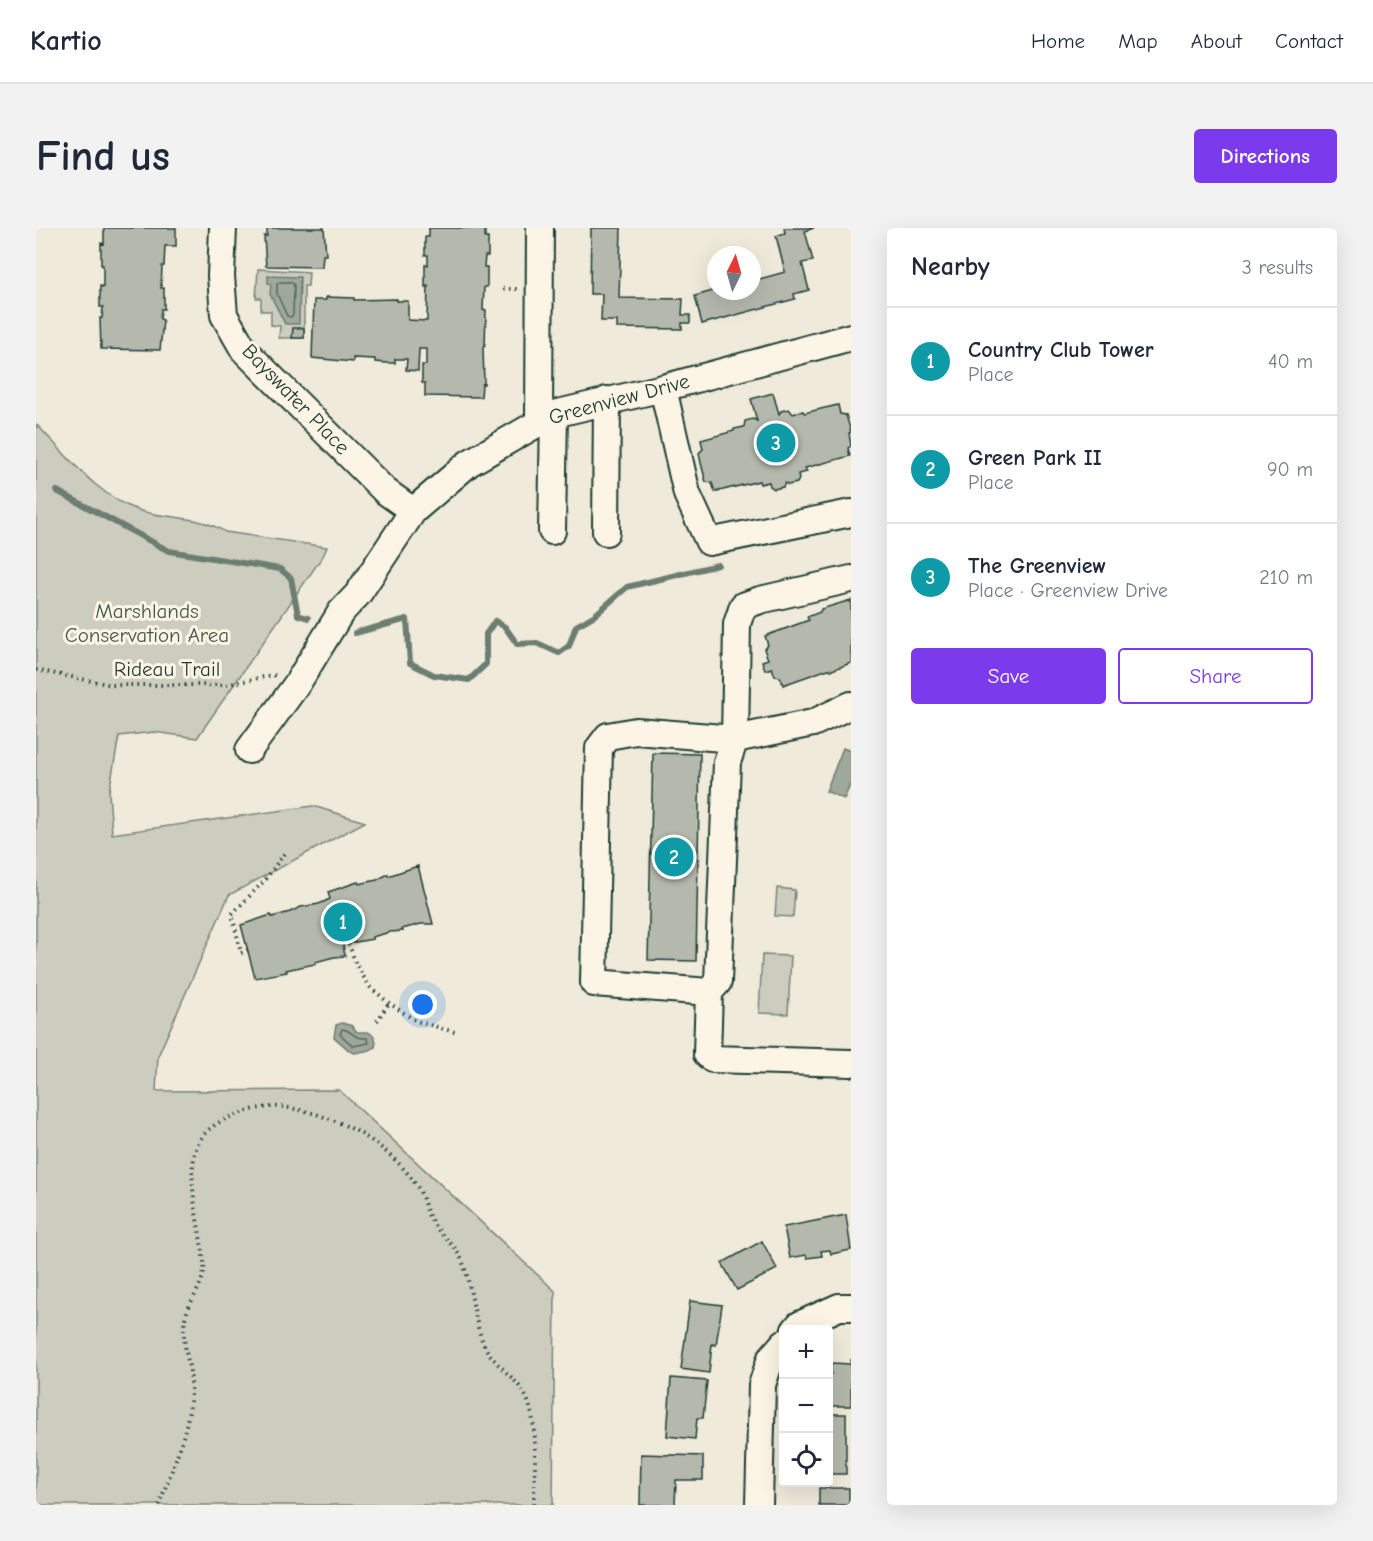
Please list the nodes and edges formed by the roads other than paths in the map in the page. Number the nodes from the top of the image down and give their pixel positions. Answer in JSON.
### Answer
{"nodes":[{"id":1,"x":223,"y":228,"type":"edge"},
{"id":2,"x":540,"y":228,"type":"edge"},
{"id":3,"x":851,"y":337,"type":"edge"},
{"id":4,"x":663,"y":388,"type":"junction"},
{"id":5,"x":607,"y":400,"type":"junction"},
{"id":6,"x":546,"y":417,"type":"junction"},
{"id":7,"x":413,"y":512,"type":"junction"},
{"id":8,"x":851,"y":513,"type":"edge"},
{"id":9,"x":552,"y":531,"type":"dead end"},
{"id":10,"x":606,"y":532,"type":"dead end"},
{"id":11,"x":851,"y":579,"type":"edge"},
{"id":12,"x":851,"y":705,"type":"edge"},
{"id":13,"x":735,"y":739,"type":"junction"},
{"id":14,"x":249,"y":750,"type":"dead end"},
{"id":15,"x":709,"y":992,"type":"junction"},
{"id":16,"x":851,"y":1063,"type":"edge"},
{"id":17,"x":851,"y":1307,"type":"edge"},
{"id":18,"x":798,"y":1325,"type":"edge"},
{"id":19,"x":779,"y":1348,"type":"edge"},
{"id":20,"x":759,"y":1505,"type":"edge"}],
"edges":[{"from":1,"to":7,"type":"street","name":"Bayswater Place"},
{"from":2,"to":6,"type":"street"},
{"from":3,"to":4,"type":"street","name":"Greenview Drive"},
{"from":4,"to":5,"type":"street","name":"Greenview Drive"},
{"from":4,"to":8,"type":"street"},
{"from":5,"to":6,"type":"street","name":"Greenview Drive"},
{"from":5,"to":10,"type":"street"},
{"from":6,"to":7,"type":"street","name":"Greenview Drive"},
{"from":6,"to":9,"type":"street"},
{"from":7,"to":14,"type":"street","name":"Greenview Drive"},
{"from":11,"to":13,"type":"street"},
{"from":12,"to":13,"type":"street"},
{"from":13,"to":15,"type":"street"},
{"from":13,"to":15,"type":"street"},
{"from":15,"to":16,"type":"street"},
{"from":17,"to":18,"type":"street"},
{"from":19,"to":20,"type":"street"}]}
